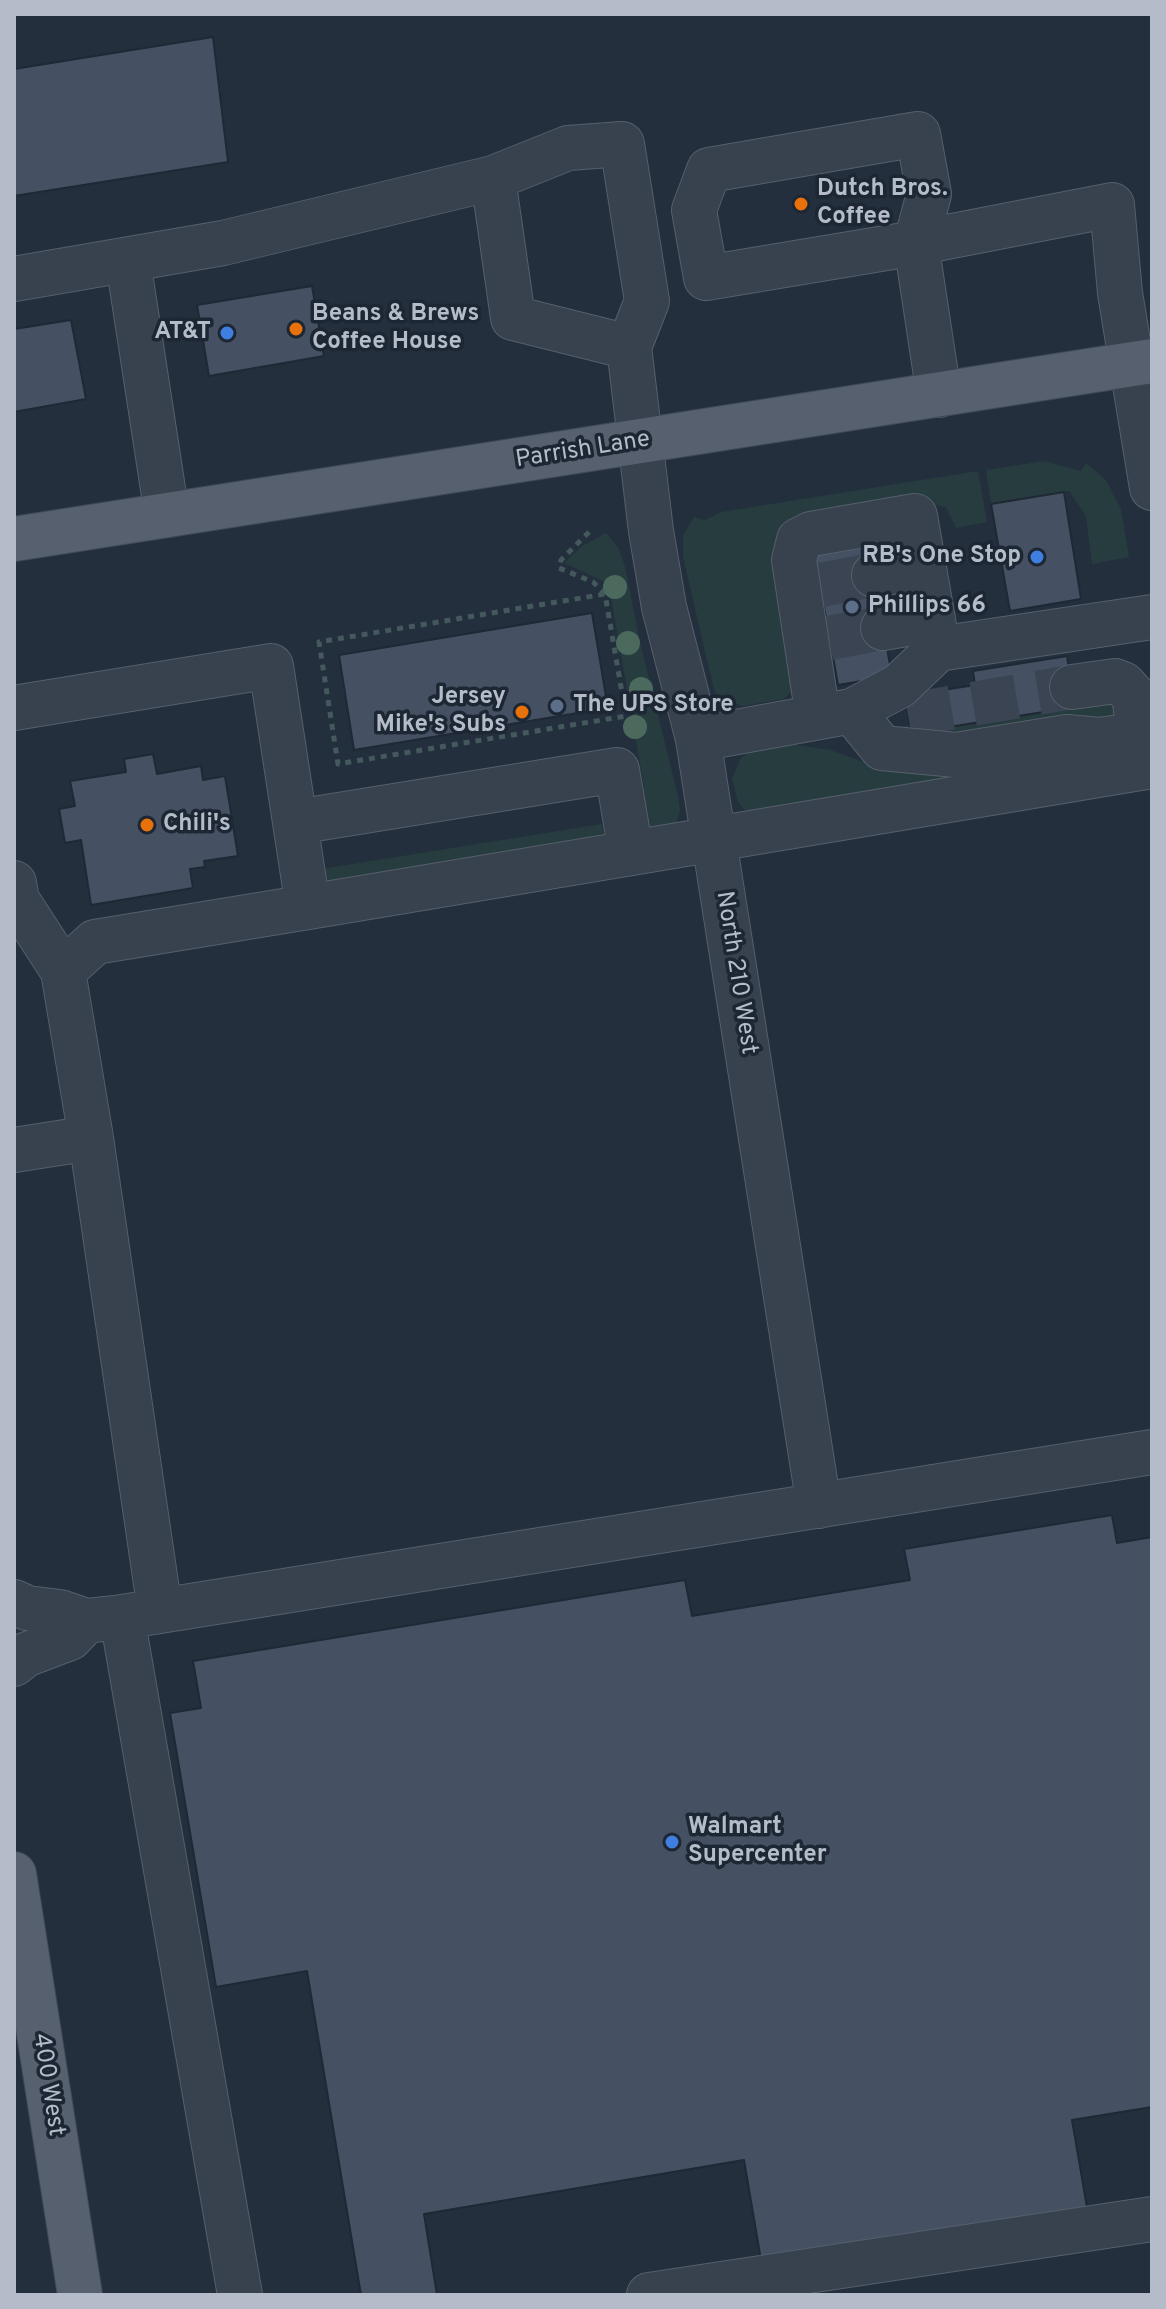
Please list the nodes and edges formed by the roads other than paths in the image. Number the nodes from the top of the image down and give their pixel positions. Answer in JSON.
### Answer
{"nodes":[{"id":1,"x":493,"y":178,"type":"junction"},
{"id":2,"x":916,"y":243,"type":"junction"},
{"id":3,"x":128,"y":261,"type":"junction"},
{"id":4,"x":14,"y":279,"type":"edge"},
{"id":5,"x":629,"y":347,"type":"junction"},
{"id":6,"x":1142,"y":362,"type":"edge"},
{"id":7,"x":939,"y":395,"type":"junction"},
{"id":8,"x":641,"y":442,"type":"junction"},
{"id":9,"x":1152,"y":488,"type":"edge"},
{"id":10,"x":167,"y":515,"type":"junction"},
{"id":11,"x":14,"y":539,"type":"edge"},
{"id":12,"x":924,"y":566,"type":"junction"},
{"id":13,"x":874,"y":575,"type":"tunnel mouth"},
{"id":14,"x":1152,"y":617,"type":"edge"},
{"id":15,"x":883,"y":628,"type":"tunnel mouth"},
{"id":16,"x":935,"y":634,"type":"junction"},
{"id":17,"x":1072,"y":687,"type":"tunnel mouth"},
{"id":18,"x":14,"y":708,"type":"edge"},
{"id":19,"x":835,"y":714,"type":"junction"},
{"id":20,"x":908,"y":715,"type":"tunnel mouth"},
{"id":21,"x":698,"y":739,"type":"junction"},
{"id":22,"x":1152,"y":766,"type":"edge"},
{"id":23,"x":296,"y":822,"type":"junction"},
{"id":24,"x":714,"y":839,"type":"junction"},
{"id":25,"x":631,"y":853,"type":"junction"},
{"id":26,"x":14,"y":883,"type":"edge"},
{"id":27,"x":308,"y":907,"type":"junction"},
{"id":28,"x":63,"y":971,"type":"junction"},
{"id":29,"x":91,"y":1138,"type":"junction"},
{"id":30,"x":14,"y":1150,"type":"edge"},
{"id":31,"x":1152,"y":1452,"type":"edge"},
{"id":32,"x":819,"y":1506,"type":"junction"},
{"id":33,"x":14,"y":1602,"type":"edge"},
{"id":34,"x":123,"y":1616,"type":"junction"},
{"id":35,"x":14,"y":1664,"type":"edge"},
{"id":36,"x":14,"y":1874,"type":"edge"},
{"id":37,"x":18,"y":1922,"type":"edge"},
{"id":38,"x":1152,"y":2219,"type":"edge"},
{"id":39,"x":80,"y":2295,"type":"edge"},
{"id":40,"x":240,"y":2295,"type":"edge"},
{"id":41,"x":649,"y":2295,"type":"edge"}],
"edges":[{"from":1,"to":3,"type":"lane"},
{"from":1,"to":5,"type":"lane"},
{"from":1,"to":5,"type":"lane"},
{"from":2,"to":2,"type":"lane"},
{"from":2,"to":6,"type":"lane"},
{"from":2,"to":7,"type":"lane"},
{"from":3,"to":4,"type":"lane"},
{"from":3,"to":10,"type":"lane"},
{"from":5,"to":8,"type":"lane","name":"North 210 West"},
{"from":6,"to":7,"type":"main road","name":"Parrish Lane"},
{"from":6,"to":9,"type":"lane"},
{"from":7,"to":8,"type":"main road","name":"Parrish Lane"},
{"from":8,"to":10,"type":"main road","name":"Parrish Lane"},
{"from":8,"to":21,"type":"lane","name":"North 210 West"},
{"from":10,"to":11,"type":"main road","name":"Parrish Lane"},
{"from":12,"to":13,"type":"lane"},
{"from":12,"to":16,"type":"lane"},
{"from":12,"to":19,"type":"lane"},
{"from":14,"to":16,"type":"lane"},
{"from":15,"to":16,"type":"lane"},
{"from":16,"to":19,"type":"lane"},
{"from":17,"to":19,"type":"lane"},
{"from":18,"to":23,"type":"lane"},
{"from":19,"to":20,"type":"lane"},
{"from":19,"to":21,"type":"lane"},
{"from":21,"to":24,"type":"lane","name":"North 210 West"},
{"from":22,"to":24,"type":"lane"},
{"from":23,"to":25,"type":"lane"},
{"from":23,"to":27,"type":"lane"},
{"from":24,"to":25,"type":"lane"},
{"from":24,"to":32,"type":"lane","name":"North 210 West"},
{"from":25,"to":27,"type":"lane"},
{"from":26,"to":28,"type":"lane"},
{"from":27,"to":28,"type":"lane"},
{"from":28,"to":29,"type":"lane"},
{"from":29,"to":30,"type":"lane"},
{"from":29,"to":34,"type":"lane"},
{"from":31,"to":32,"type":"lane"},
{"from":32,"to":34,"type":"lane"},
{"from":33,"to":34,"type":"lane"},
{"from":34,"to":35,"type":"lane"},
{"from":34,"to":40,"type":"lane"},
{"from":36,"to":37,"type":"main road","name":"400 West"},
{"from":37,"to":39,"type":"main road","name":"400 West"},
{"from":38,"to":41,"type":"lane"}]}
